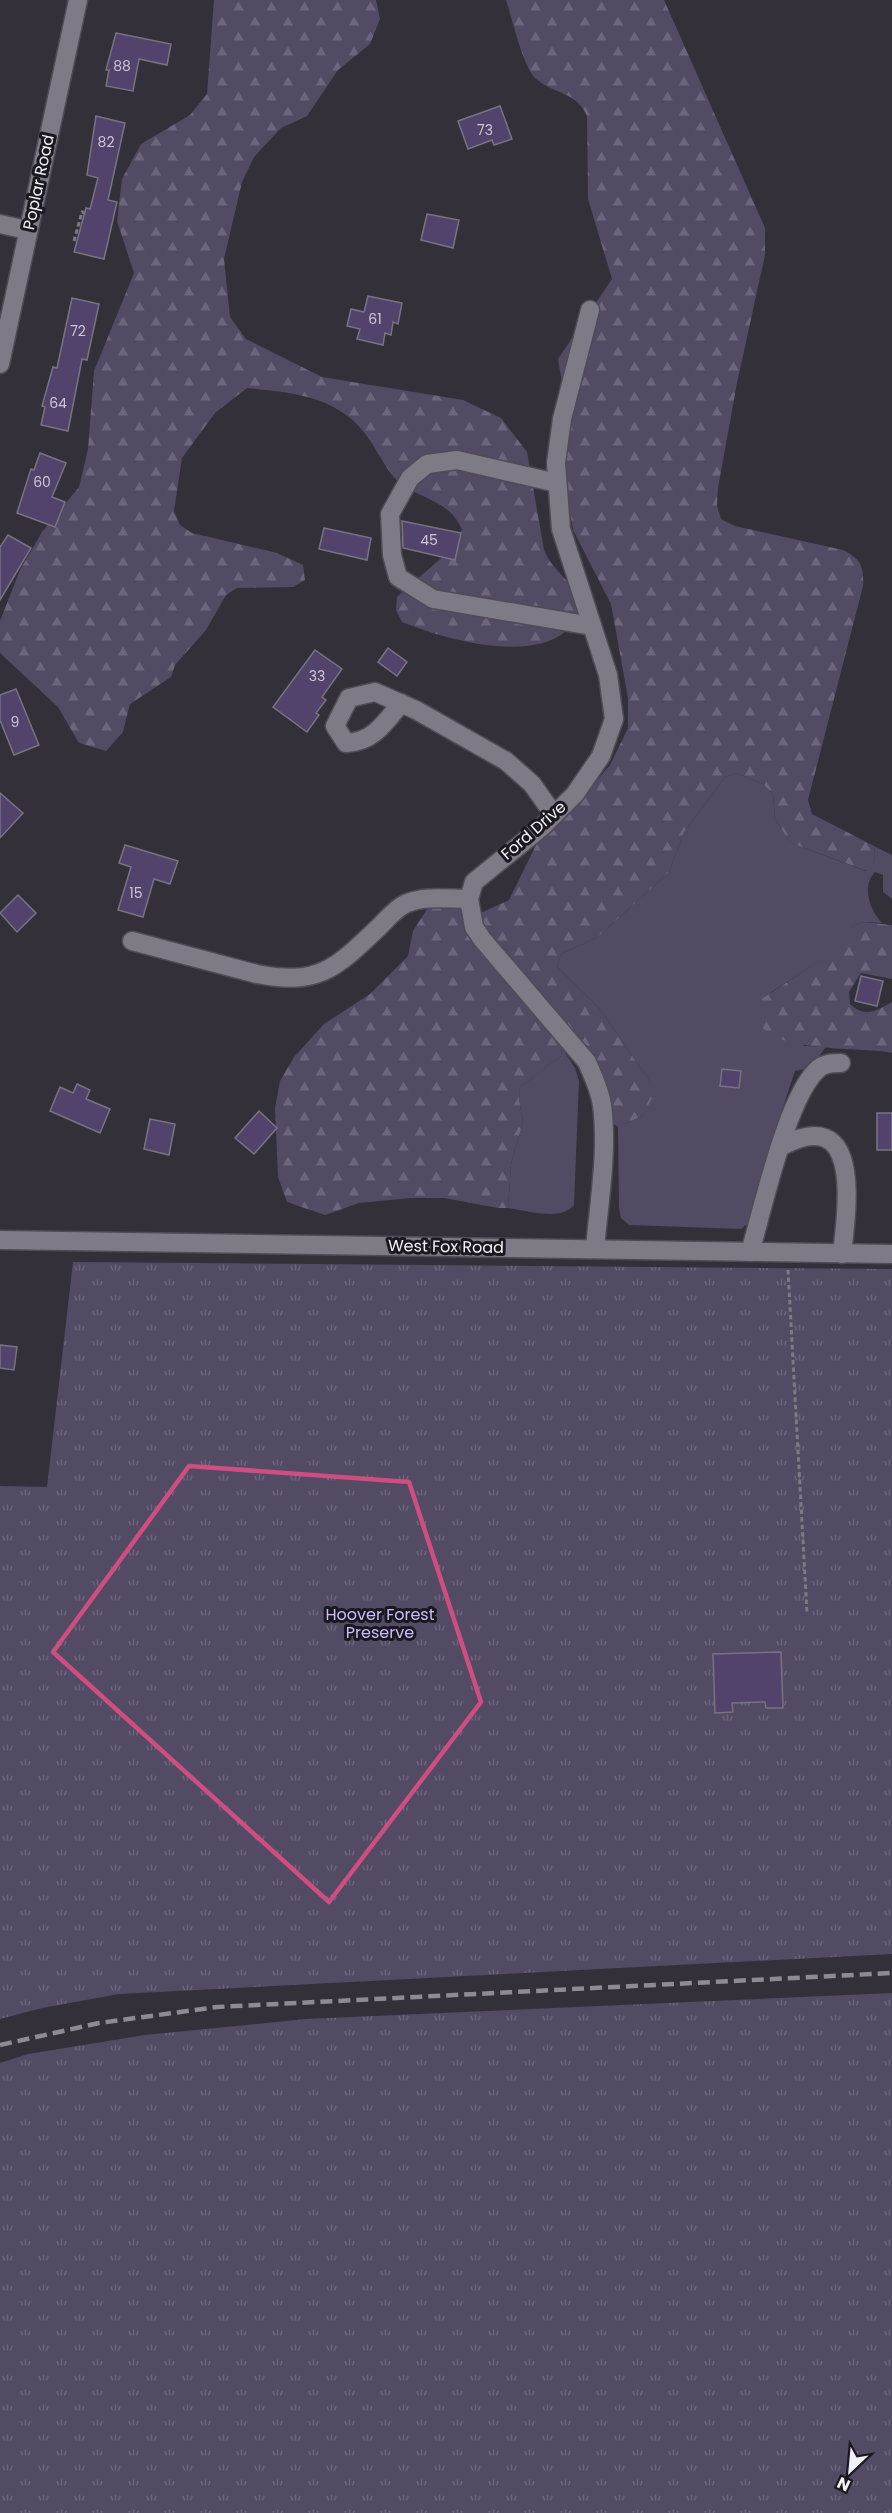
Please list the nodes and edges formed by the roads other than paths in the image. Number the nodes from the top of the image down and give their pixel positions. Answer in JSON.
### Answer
{"nodes":[{"id":1,"x":78,"y":0,"type":"edge"},
{"id":2,"x":0,"y":224,"type":"edge"},
{"id":3,"x":27,"y":230,"type":"junction"},
{"id":4,"x":590,"y":310,"type":"dead end"},
{"id":5,"x":0,"y":364,"type":"edge"},
{"id":6,"x":557,"y":483,"type":"junction"},
{"id":7,"x":592,"y":626,"type":"junction"},
{"id":8,"x":400,"y":703,"type":"dead end"},
{"id":9,"x":554,"y":815,"type":"junction"},
{"id":10,"x":469,"y":899,"type":"junction"},
{"id":11,"x":132,"y":941,"type":"dead end"},
{"id":12,"x":841,"y":1064,"type":"dead end"},
{"id":13,"x":782,"y":1146,"type":"junction"},
{"id":14,"x":0,"y":1240,"type":"edge"},
{"id":15,"x":595,"y":1248,"type":"junction"},
{"id":16,"x":750,"y":1252,"type":"junction"},
{"id":17,"x":842,"y":1254,"type":"junction"},
{"id":18,"x":892,"y":1254,"type":"edge"}],
"edges":[{"from":1,"to":3,"type":"street","name":"Poplar Road"},
{"from":2,"to":3,"type":"street"},
{"from":3,"to":5,"type":"street","name":"Poplar Road"},
{"from":4,"to":6,"type":"street","name":"Ford Drive"},
{"from":6,"to":7,"type":"street","name":"Ford Drive"},
{"from":6,"to":7,"type":"street"},
{"from":7,"to":9,"type":"street","name":"Ford Drive"},
{"from":8,"to":9,"type":"street"},
{"from":9,"to":10,"type":"street","name":"Ford Drive"},
{"from":10,"to":11,"type":"street"},
{"from":10,"to":15,"type":"street"},
{"from":12,"to":13,"type":"street"},
{"from":13,"to":16,"type":"street"},
{"from":13,"to":17,"type":"street"},
{"from":14,"to":15,"type":"street","name":"West Fox Road"},
{"from":15,"to":16,"type":"street","name":"West Fox Road"},
{"from":16,"to":17,"type":"street","name":"West Fox Road"},
{"from":17,"to":18,"type":"street","name":"West Fox Road"}]}
